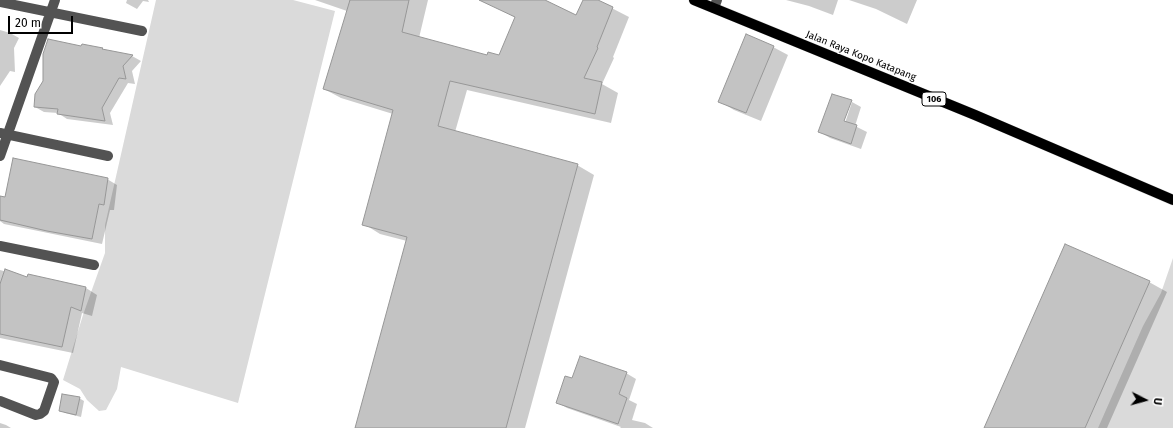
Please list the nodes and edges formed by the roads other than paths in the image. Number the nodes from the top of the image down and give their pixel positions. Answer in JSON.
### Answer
{"nodes":[{"id":1,"x":55,"y":0,"type":"edge"},
{"id":2,"x":694,"y":0,"type":"edge"},
{"id":3,"x":0,"y":2,"type":"edge"},
{"id":4,"x":716,"y":4,"type":"edge"},
{"id":5,"x":52,"y":13,"type":"junction"},
{"id":6,"x":142,"y":31,"type":"dead end"},
{"id":7,"x":4,"y":134,"type":"edge"},
{"id":8,"x":0,"y":156,"type":"edge"},
{"id":9,"x":108,"y":156,"type":"dead end"},
{"id":10,"x":1173,"y":200,"type":"edge"},
{"id":11,"x":0,"y":246,"type":"edge"},
{"id":12,"x":94,"y":265,"type":"dead end"},
{"id":13,"x":0,"y":365,"type":"edge"},
{"id":14,"x":0,"y":401,"type":"edge"}],
"edges":[{"from":1,"to":5,"type":"street"},
{"from":2,"to":4,"type":"main road","name":"Jalan Raya Kopo Katapang","number":"106"},
{"from":3,"to":5,"type":"street"},
{"from":4,"to":10,"type":"main road","name":"Jalan Raya Kopo Katapang","number":"106"},
{"from":5,"to":6,"type":"street"},
{"from":5,"to":7,"type":"street"},
{"from":7,"to":8,"type":"street"},
{"from":7,"to":9,"type":"street"},
{"from":11,"to":12,"type":"street"},
{"from":13,"to":14,"type":"street"}]}
